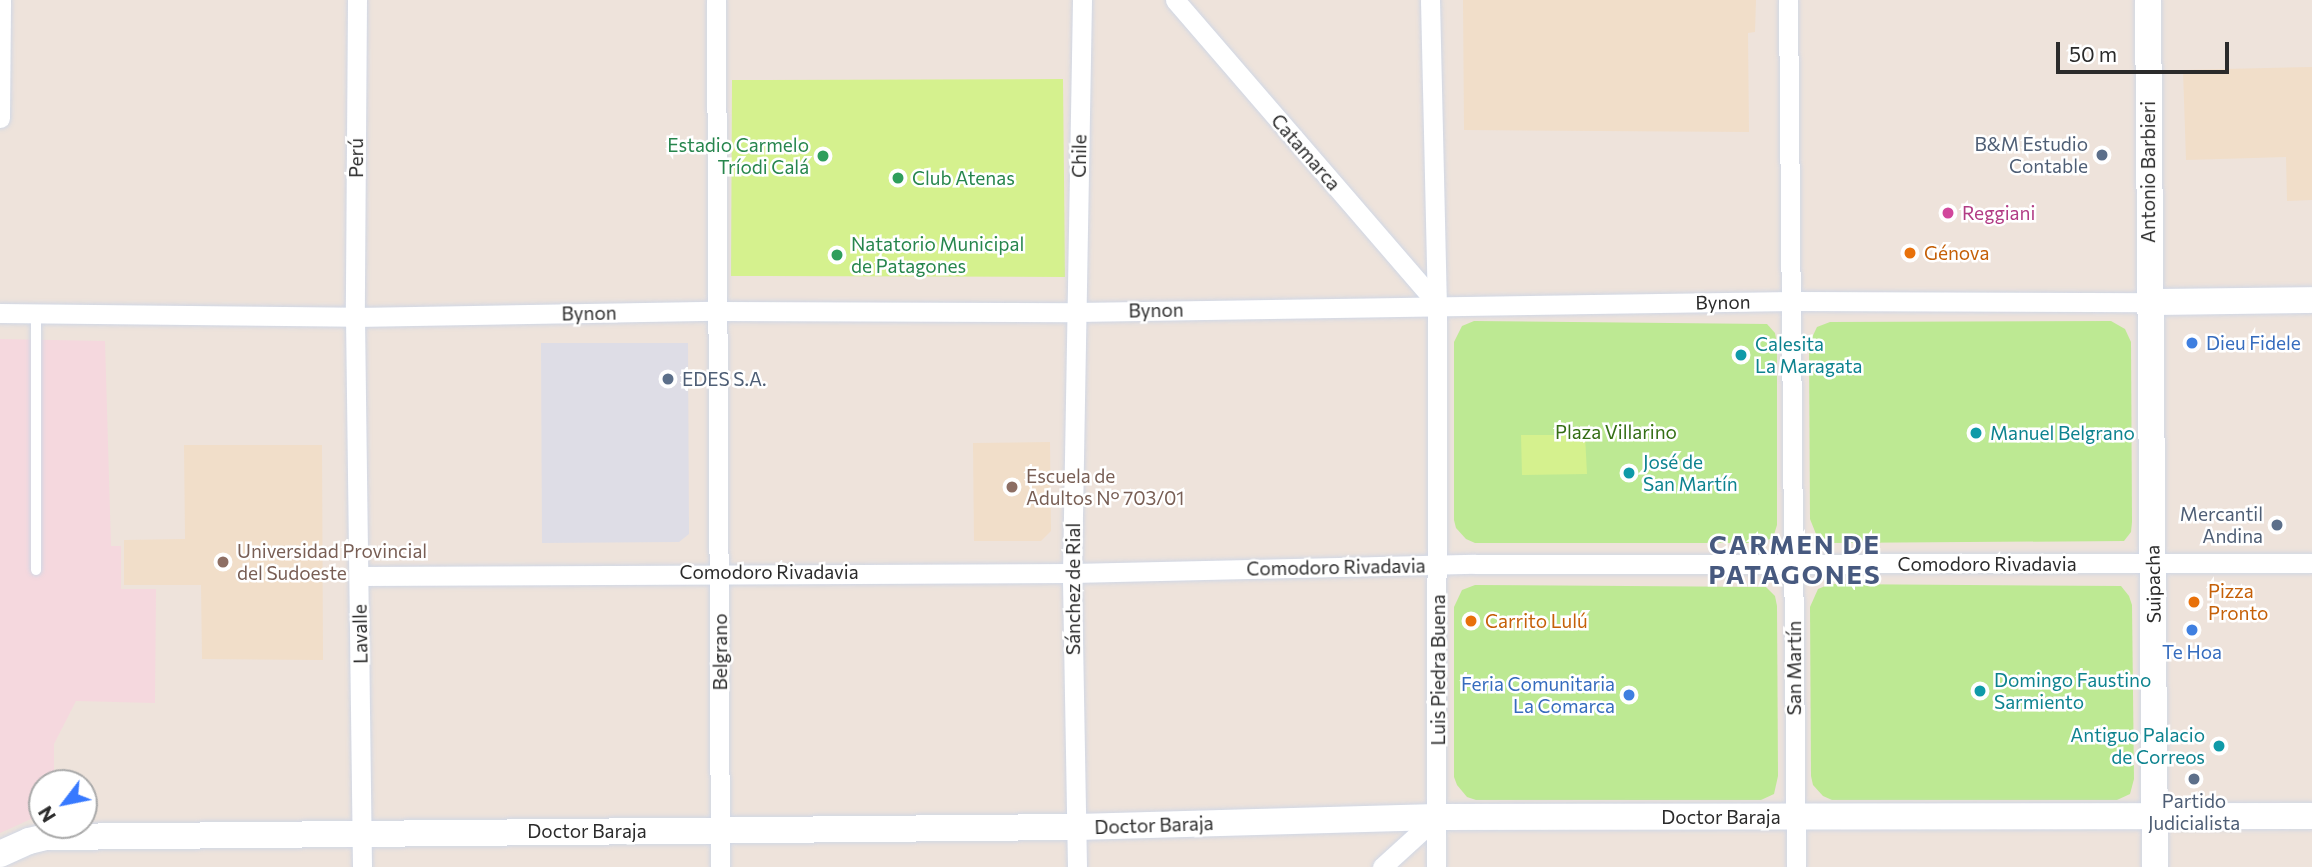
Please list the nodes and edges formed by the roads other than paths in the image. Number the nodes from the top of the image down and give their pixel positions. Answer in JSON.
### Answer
{"nodes":[{"id":1,"x":1,"y":0,"type":"edge"},
{"id":2,"x":357,"y":0,"type":"edge"},
{"id":3,"x":716,"y":0,"type":"edge"},
{"id":4,"x":1083,"y":0,"type":"edge"},
{"id":5,"x":1175,"y":0,"type":"edge"},
{"id":6,"x":1430,"y":0,"type":"edge"},
{"id":7,"x":1788,"y":0,"type":"edge"},
{"id":8,"x":2148,"y":0,"type":"edge"},
{"id":9,"x":0,"y":118,"type":"edge"},
{"id":10,"x":2312,"y":300,"type":"edge"},
{"id":11,"x":1793,"y":301,"type":"junction"},
{"id":12,"x":2151,"y":302,"type":"junction"},
{"id":13,"x":1437,"y":304,"type":"junction"},
{"id":14,"x":716,"y":311,"type":"junction"},
{"id":15,"x":36,"y":312,"type":"junction"},
{"id":16,"x":1076,"y":312,"type":"junction"},
{"id":17,"x":0,"y":313,"type":"edge"},
{"id":18,"x":355,"y":317,"type":"junction"},
{"id":19,"x":2312,"y":563,"type":"edge"},
{"id":20,"x":1793,"y":564,"type":"junction"},
{"id":21,"x":1438,"y":565,"type":"junction"},
{"id":22,"x":2152,"y":565,"type":"junction"},
{"id":23,"x":36,"y":570,"type":"dead end"},
{"id":24,"x":719,"y":572,"type":"junction"},
{"id":25,"x":1072,"y":573,"type":"junction"},
{"id":26,"x":359,"y":576,"type":"junction"},
{"id":27,"x":2156,"y":816,"type":"junction"},
{"id":28,"x":2312,"y":816,"type":"edge"},
{"id":29,"x":1437,"y":817,"type":"junction"},
{"id":30,"x":1795,"y":817,"type":"junction"},
{"id":31,"x":1077,"y":827,"type":"junction"},
{"id":32,"x":720,"y":830,"type":"junction"},
{"id":33,"x":362,"y":832,"type":"junction"},
{"id":34,"x":3,"y":858,"type":"edge"},
{"id":35,"x":362,"y":867,"type":"edge"},
{"id":36,"x":720,"y":867,"type":"edge"},
{"id":37,"x":1077,"y":867,"type":"edge"},
{"id":38,"x":1382,"y":867,"type":"edge"},
{"id":39,"x":1436,"y":867,"type":"edge"},
{"id":40,"x":1796,"y":867,"type":"edge"},
{"id":41,"x":2155,"y":867,"type":"edge"}],
"edges":[{"from":1,"to":9,"type":"street"},
{"from":2,"to":18,"type":"street","name":"Perú"},
{"from":3,"to":14,"type":"street","name":"Belgrano"},
{"from":4,"to":16,"type":"street","name":"Chile"},
{"from":5,"to":13,"type":"street","name":"Catamarca"},
{"from":6,"to":13,"type":"street","name":"Luis Piedra Buena"},
{"from":7,"to":11,"type":"street","name":"San Martín"},
{"from":8,"to":12,"type":"street","name":"Antonio Barbieri"},
{"from":10,"to":12,"type":"street","name":"Bynon"},
{"from":11,"to":12,"type":"street","name":"Bynon"},
{"from":11,"to":13,"type":"street","name":"Bynon"},
{"from":11,"to":20,"type":"street","name":"San Martín"},
{"from":12,"to":22,"type":"street","name":"Suipacha"},
{"from":13,"to":16,"type":"street","name":"Bynon"},
{"from":13,"to":21,"type":"street","name":"Luis Piedra Buena"},
{"from":14,"to":16,"type":"street","name":"Bynon"},
{"from":14,"to":18,"type":"street","name":"Bynon"},
{"from":14,"to":24,"type":"street","name":"Belgrano"},
{"from":15,"to":17,"type":"street","name":"Bynon"},
{"from":15,"to":18,"type":"street","name":"Bynon"},
{"from":15,"to":23,"type":"lane"},
{"from":16,"to":25,"type":"street","name":"Sánchez de Rial"},
{"from":18,"to":26,"type":"street","name":"Lavalle"},
{"from":19,"to":22,"type":"street","name":"Comodoro Rivadavia"},
{"from":20,"to":21,"type":"street","name":"Comodoro Rivadavia"},
{"from":20,"to":22,"type":"street","name":"Comodoro Rivadavia"},
{"from":20,"to":30,"type":"street","name":"San Martín"},
{"from":21,"to":25,"type":"street","name":"Comodoro Rivadavia"},
{"from":21,"to":29,"type":"street","name":"Luis Piedra Buena"},
{"from":22,"to":27,"type":"street","name":"Suipacha"},
{"from":24,"to":25,"type":"street","name":"Comodoro Rivadavia"},
{"from":24,"to":26,"type":"street","name":"Comodoro Rivadavia"},
{"from":24,"to":32,"type":"street","name":"Belgrano"},
{"from":25,"to":31,"type":"street","name":"Sánchez de Rial"},
{"from":26,"to":33,"type":"street","name":"Lavalle"},
{"from":27,"to":28,"type":"street","name":"Doctor Baraja"},
{"from":27,"to":30,"type":"street","name":"Doctor Baraja"},
{"from":27,"to":41,"type":"street","name":"Suipacha"},
{"from":29,"to":30,"type":"street","name":"Doctor Baraja"},
{"from":29,"to":31,"type":"street","name":"Doctor Baraja"},
{"from":29,"to":38,"type":"street"},
{"from":29,"to":39,"type":"street","name":"Luis Piedra Buena"},
{"from":30,"to":40,"type":"street","name":"San Martín"},
{"from":31,"to":32,"type":"street","name":"Doctor Baraja"},
{"from":31,"to":37,"type":"street","name":"Sánchez de Rial"},
{"from":32,"to":33,"type":"street","name":"Doctor Baraja"},
{"from":32,"to":36,"type":"street","name":"Belgrano"},
{"from":33,"to":34,"type":"street","name":"Doctor Baraja"},
{"from":33,"to":35,"type":"street","name":"Lavalle"}]}
